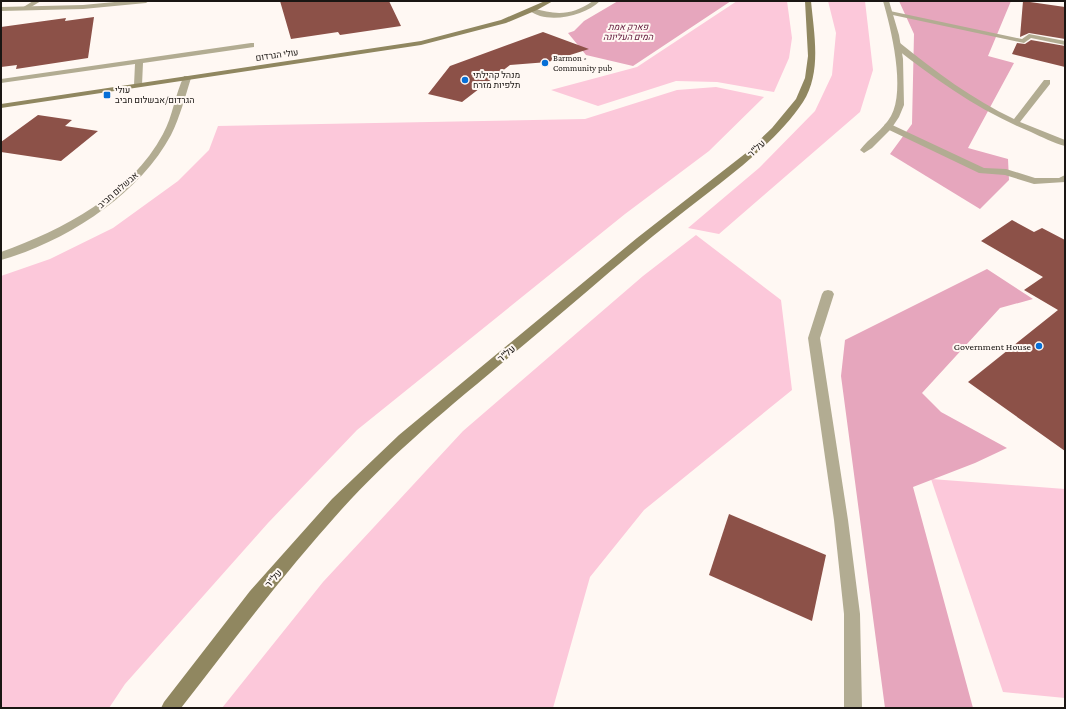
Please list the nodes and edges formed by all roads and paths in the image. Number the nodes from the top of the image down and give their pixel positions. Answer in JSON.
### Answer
{"nodes":[{"id":1,"x":38,"y":1,"type":"edge"},
{"id":2,"x":146,"y":1,"type":"edge"},
{"id":3,"x":550,"y":1,"type":"edge"},
{"id":4,"x":597,"y":1,"type":"edge"},
{"id":5,"x":808,"y":1,"type":"edge"},
{"id":6,"x":886,"y":1,"type":"edge"},
{"id":7,"x":1,"y":9,"type":"edge"},
{"id":8,"x":24,"y":9,"type":"junction"},
{"id":9,"x":532,"y":10,"type":"junction"},
{"id":10,"x":890,"y":13,"type":"junction"},
{"id":11,"x":1065,"y":43,"type":"edge"},
{"id":12,"x":251,"y":45,"type":"dead end"},
{"id":13,"x":897,"y":45,"type":"junction"},
{"id":14,"x":139,"y":61,"type":"junction"},
{"id":15,"x":188,"y":78,"type":"junction"},
{"id":16,"x":1,"y":81,"type":"edge"},
{"id":17,"x":1047,"y":82,"type":"dead end"},
{"id":18,"x":138,"y":85,"type":"junction"},
{"id":19,"x":1,"y":106,"type":"edge"},
{"id":20,"x":1015,"y":124,"type":"junction"},
{"id":21,"x":888,"y":126,"type":"junction"},
{"id":22,"x":1065,"y":143,"type":"edge"},
{"id":23,"x":864,"y":150,"type":"dead end"},
{"id":24,"x":1065,"y":178,"type":"edge"},
{"id":25,"x":1,"y":256,"type":"edge"},
{"id":26,"x":828,"y":294,"type":"dead end"},
{"id":27,"x":170,"y":708,"type":"edge"},
{"id":28,"x":853,"y":708,"type":"edge"}],
"edges":[{"from":1,"to":8,"type":"street"},
{"from":2,"to":8,"type":"street"},
{"from":3,"to":9,"type":"street","name":"עולי הגרדום"},
{"from":4,"to":9,"type":"street"},
{"from":5,"to":27,"type":"street","name":"על\"ר"},
{"from":6,"to":10,"type":"street"},
{"from":7,"to":8,"type":"street"},
{"from":9,"to":15,"type":"street","name":"עולי הגרדום"},
{"from":10,"to":11,"type":"street"},
{"from":10,"to":13,"type":"street"},
{"from":12,"to":14,"type":"street"},
{"from":13,"to":20,"type":"street"},
{"from":13,"to":21,"type":"street"},
{"from":14,"to":16,"type":"street"},
{"from":14,"to":18,"type":"street"},
{"from":15,"to":18,"type":"street","name":"עולי הגרדום"},
{"from":15,"to":25,"type":"street","name":"אבשלום חביב"},
{"from":17,"to":20,"type":"street"},
{"from":18,"to":19,"type":"street","name":"עולי הגרדום"},
{"from":20,"to":22,"type":"street"},
{"from":21,"to":23,"type":"street"},
{"from":21,"to":24,"type":"street"},
{"from":26,"to":28,"type":"street"}]}
